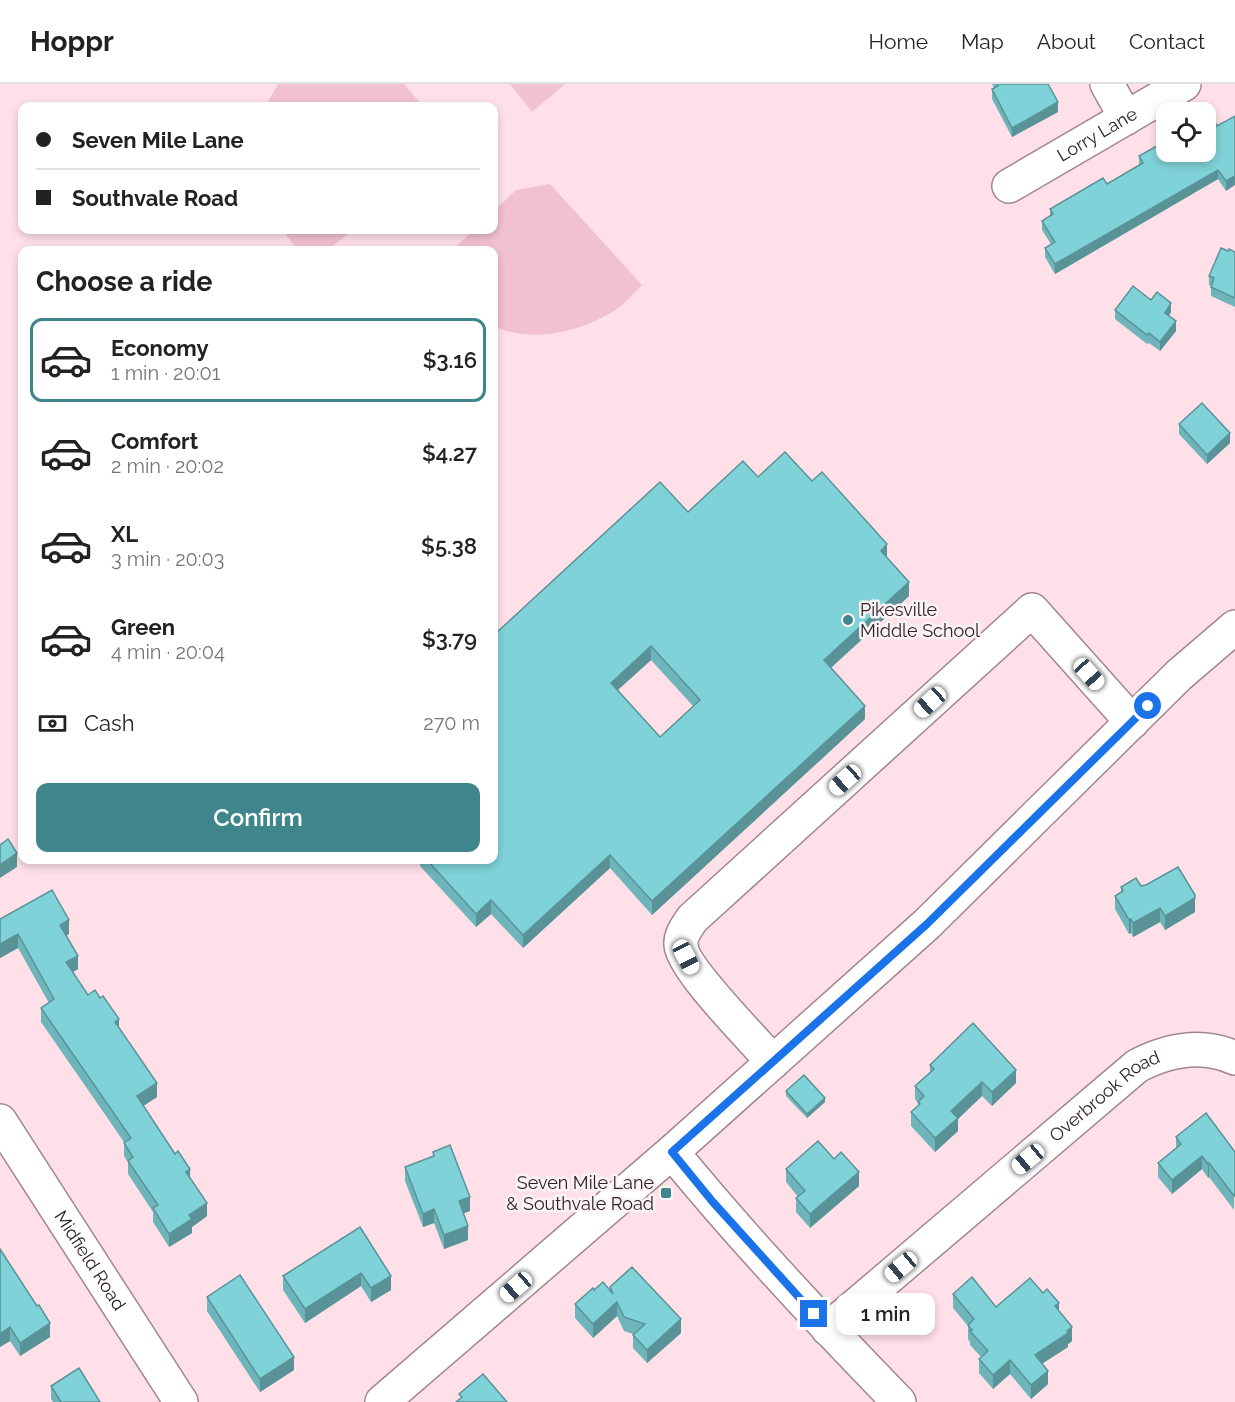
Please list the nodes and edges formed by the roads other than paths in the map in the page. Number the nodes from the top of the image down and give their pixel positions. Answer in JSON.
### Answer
{"nodes":[{"id":1,"x":1107,"y":84,"type":"edge"},
{"id":2,"x":1185,"y":84,"type":"edge"},
{"id":3,"x":1126,"y":118,"type":"junction"},
{"id":4,"x":1009,"y":186,"type":"dead end"},
{"id":5,"x":1235,"y":627,"type":"edge"},
{"id":6,"x":1132,"y":722,"type":"junction"},
{"id":7,"x":1235,"y":1058,"type":"edge"},
{"id":8,"x":773,"y":1062,"type":"junction"},
{"id":9,"x":0,"y":1121,"type":"edge"},
{"id":10,"x":672,"y":1152,"type":"junction"},
{"id":11,"x":828,"y":1329,"type":"junction"},
{"id":12,"x":181,"y":1402,"type":"edge"},
{"id":13,"x":382,"y":1402,"type":"edge"},
{"id":14,"x":899,"y":1402,"type":"edge"}],
"edges":[{"from":1,"to":3,"type":"street"},
{"from":2,"to":3,"type":"street","name":"Lorry Lane"},
{"from":3,"to":4,"type":"street","name":"Lorry Lane"},
{"from":5,"to":6,"type":"street"},
{"from":6,"to":8,"type":"street"},
{"from":6,"to":8,"type":"street"},
{"from":7,"to":11,"type":"street","name":"Overbrook Road"},
{"from":8,"to":10,"type":"street"},
{"from":9,"to":12,"type":"street","name":"Midfield Road"},
{"from":10,"to":11,"type":"street"},
{"from":10,"to":13,"type":"street"},
{"from":11,"to":14,"type":"street"}]}
